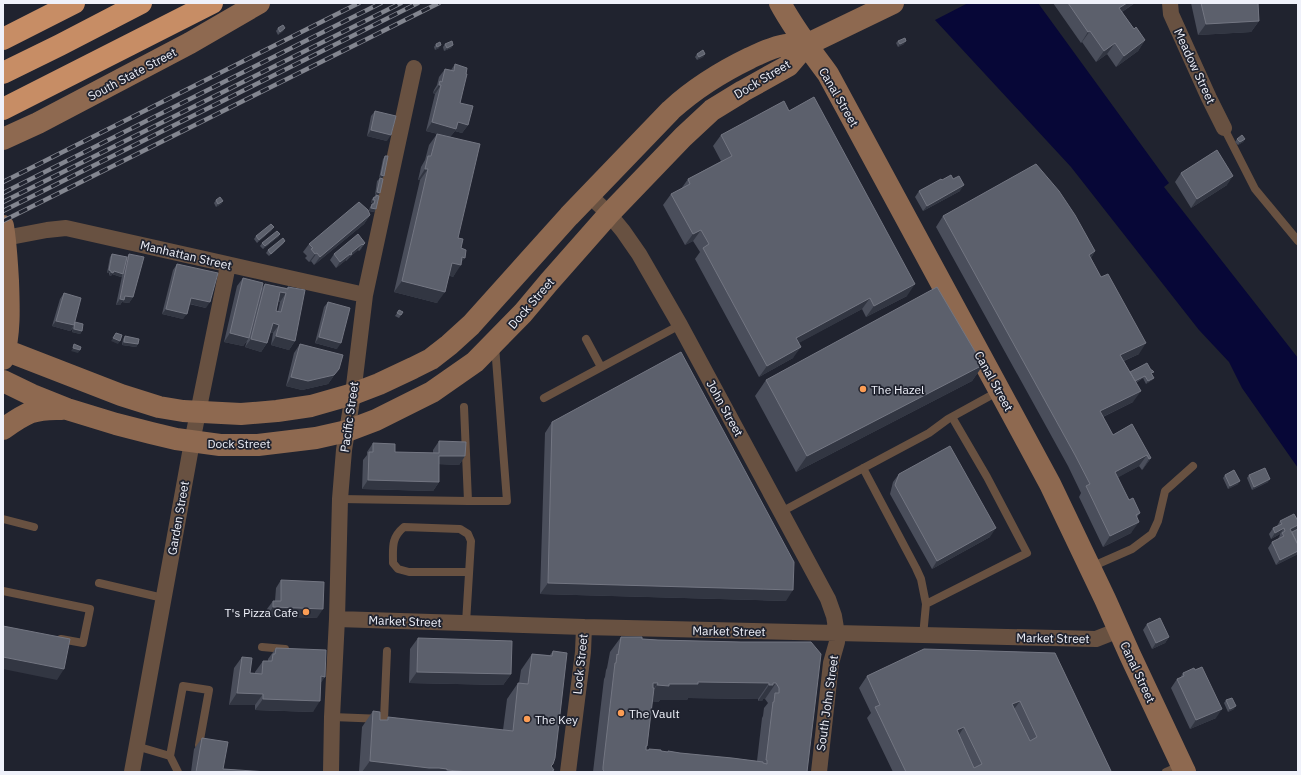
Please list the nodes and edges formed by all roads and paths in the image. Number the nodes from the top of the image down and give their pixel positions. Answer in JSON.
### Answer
{"nodes":[{"id":1,"x":74,"y":3,"type":"edge"},
{"id":2,"x":141,"y":3,"type":"edge"},
{"id":3,"x":212,"y":3,"type":"edge"},
{"id":4,"x":259,"y":3,"type":"edge"},
{"id":5,"x":780,"y":3,"type":"edge"},
{"id":6,"x":893,"y":3,"type":"edge"},
{"id":7,"x":1170,"y":3,"type":"edge"},
{"id":8,"x":3,"y":39,"type":"edge"},
{"id":9,"x":806,"y":45,"type":"junction"},
{"id":10,"x":414,"y":68,"type":"dead end"},
{"id":11,"x":6,"y":71,"type":"edge"},
{"id":12,"x":11,"y":106,"type":"edge"},
{"id":13,"x":1224,"y":128,"type":"joint"},
{"id":14,"x":3,"y":138,"type":"edge"},
{"id":15,"x":589,"y":195,"type":"junction"},
{"id":16,"x":609,"y":214,"type":"junction"},
{"id":17,"x":1298,"y":241,"type":"edge"},
{"id":18,"x":5,"y":246,"type":"edge"},
{"id":19,"x":228,"y":265,"type":"junction"},
{"id":20,"x":365,"y":295,"type":"junction"},
{"id":21,"x":680,"y":325,"type":"junction"},
{"id":22,"x":586,"y":339,"type":"dead end"},
{"id":23,"x":495,"y":343,"type":"junction"},
{"id":24,"x":4,"y":353,"type":"edge"},
{"id":25,"x":601,"y":367,"type":"junction"},
{"id":26,"x":3,"y":381,"type":"edge"},
{"id":27,"x":999,"y":391,"type":"junction"},
{"id":28,"x":353,"y":394,"type":"junction"},
{"id":29,"x":544,"y":398,"type":"dead end"},
{"id":30,"x":464,"y":407,"type":"dead end"},
{"id":31,"x":67,"y":409,"type":"junction"},
{"id":32,"x":198,"y":412,"type":"junction"},
{"id":33,"x":952,"y":417,"type":"junction"},
{"id":34,"x":3,"y":429,"type":"edge"},
{"id":35,"x":347,"y":431,"type":"junction"},
{"id":36,"x":192,"y":442,"type":"junction"},
{"id":37,"x":1193,"y":466,"type":"dead end"},
{"id":38,"x":863,"y":468,"type":"junction"},
{"id":39,"x":340,"y":499,"type":"junction"},
{"id":40,"x":468,"y":501,"type":"junction"},
{"id":41,"x":781,"y":512,"type":"junction"},
{"id":42,"x":3,"y":519,"type":"edge"},
{"id":43,"x":34,"y":527,"type":"dead end"},
{"id":44,"x":1090,"y":567,"type":"junction"},
{"id":45,"x":469,"y":572,"type":"junction"},
{"id":46,"x":99,"y":583,"type":"dead end"},
{"id":47,"x":3,"y":590,"type":"edge"},
{"id":48,"x":163,"y":598,"type":"junction"},
{"id":49,"x":926,"y":604,"type":"junction"},
{"id":50,"x":337,"y":619,"type":"junction"},
{"id":51,"x":466,"y":623,"type":"junction"},
{"id":52,"x":584,"y":627,"type":"junction"},
{"id":53,"x":1118,"y":630,"type":"junction"},
{"id":54,"x":837,"y":634,"type":"junction"},
{"id":55,"x":923,"y":636,"type":"junction"},
{"id":56,"x":54,"y":638,"type":"edge"},
{"id":57,"x":262,"y":647,"type":"dead end"},
{"id":58,"x":290,"y":650,"type":"edge"},
{"id":59,"x":386,"y":651,"type":"dead end"},
{"id":60,"x":332,"y":717,"type":"junction"},
{"id":61,"x":199,"y":745,"type":"edge"},
{"id":62,"x":136,"y":746,"type":"junction"},
{"id":63,"x":170,"y":756,"type":"junction"},
{"id":64,"x":1178,"y":770,"type":"edge"},
{"id":65,"x":132,"y":772,"type":"edge"},
{"id":66,"x":178,"y":772,"type":"edge"},
{"id":67,"x":331,"y":772,"type":"edge"},
{"id":68,"x":568,"y":772,"type":"edge"},
{"id":69,"x":819,"y":772,"type":"edge"}],
"edges":[{"from":1,"to":8,"type":"highway"},
{"from":2,"to":11,"type":"highway"},
{"from":3,"to":12,"type":"highway"},
{"from":4,"to":14,"type":"street","name":"South State Street"},
{"from":5,"to":9,"type":"street","name":"Canal Street"},
{"from":6,"to":9,"type":"street"},
{"from":7,"to":13,"type":"street","name":"Meadow Street"},
{"from":9,"to":15,"type":"street","name":"Dock Street"},
{"from":9,"to":16,"type":"street","name":"Dock Street"},
{"from":9,"to":27,"type":"street","name":"Canal Street"},
{"from":10,"to":20,"type":"street","name":"Pacific Street"},
{"from":13,"to":17,"type":"lane"},
{"from":15,"to":16,"type":"street","name":"John Street"},
{"from":15,"to":28,"type":"street","name":"Dock Street"},
{"from":16,"to":21,"type":"street","name":"John Street"},
{"from":16,"to":23,"type":"street","name":"Dock Street"},
{"from":18,"to":19,"type":"street","name":"Manhattan Street"},
{"from":18,"to":24,"type":"street"},
{"from":19,"to":20,"type":"street","name":"Manhattan Street"},
{"from":19,"to":32,"type":"street","name":"Garden Street"},
{"from":20,"to":28,"type":"street","name":"Pacific Street"},
{"from":21,"to":25,"type":"lane"},
{"from":21,"to":41,"type":"street","name":"John Street"},
{"from":22,"to":25,"type":"lane"},
{"from":23,"to":35,"type":"street","name":"Dock Street"},
{"from":23,"to":40,"type":"lane"},
{"from":24,"to":32,"type":"street","name":"Dock Street"},
{"from":25,"to":29,"type":"lane"},
{"from":26,"to":31,"type":"street","name":"Dock Street"},
{"from":27,"to":33,"type":"lane"},
{"from":27,"to":44,"type":"street","name":"Canal Street"},
{"from":28,"to":32,"type":"street","name":"Dock Street"},
{"from":28,"to":35,"type":"street","name":"Pacific Street"},
{"from":30,"to":40,"type":"lane"},
{"from":31,"to":34,"type":"street"},
{"from":31,"to":36,"type":"street","name":"Dock Street"},
{"from":32,"to":36,"type":"street","name":"Garden Street"},
{"from":33,"to":38,"type":"lane"},
{"from":33,"to":49,"type":"lane"},
{"from":35,"to":36,"type":"street","name":"Dock Street"},
{"from":35,"to":39,"type":"street","name":"Pacific Street"},
{"from":36,"to":48,"type":"street","name":"Garden Street"},
{"from":37,"to":44,"type":"lane"},
{"from":38,"to":41,"type":"lane"},
{"from":38,"to":49,"type":"lane"},
{"from":39,"to":40,"type":"lane"},
{"from":39,"to":50,"type":"street","name":"Pacific Street"},
{"from":41,"to":54,"type":"street","name":"John Street"},
{"from":42,"to":43,"type":"lane"},
{"from":44,"to":53,"type":"street","name":"Canal Street"},
{"from":45,"to":45,"type":"lane"},
{"from":45,"to":51,"type":"lane"},
{"from":46,"to":48,"type":"lane"},
{"from":47,"to":56,"type":"lane"},
{"from":48,"to":62,"type":"street","name":"Garden Street"},
{"from":49,"to":55,"type":"lane"},
{"from":50,"to":51,"type":"street","name":"Market Street"},
{"from":50,"to":60,"type":"street","name":"Pacific Street"},
{"from":51,"to":52,"type":"street","name":"Market Street"},
{"from":52,"to":54,"type":"street","name":"Market Street"},
{"from":52,"to":68,"type":"street","name":"Lock Street"},
{"from":53,"to":55,"type":"street","name":"Market Street"},
{"from":53,"to":64,"type":"street","name":"Canal Street"},
{"from":54,"to":55,"type":"street","name":"Market Street"},
{"from":54,"to":69,"type":"street","name":"South John Street"},
{"from":57,"to":58,"type":"lane"},
{"from":59,"to":60,"type":"lane"},
{"from":60,"to":67,"type":"street","name":"Pacific Street"},
{"from":61,"to":63,"type":"lane"},
{"from":62,"to":63,"type":"lane"},
{"from":62,"to":65,"type":"street","name":"Garden Street"},
{"from":63,"to":66,"type":"lane"}]}
